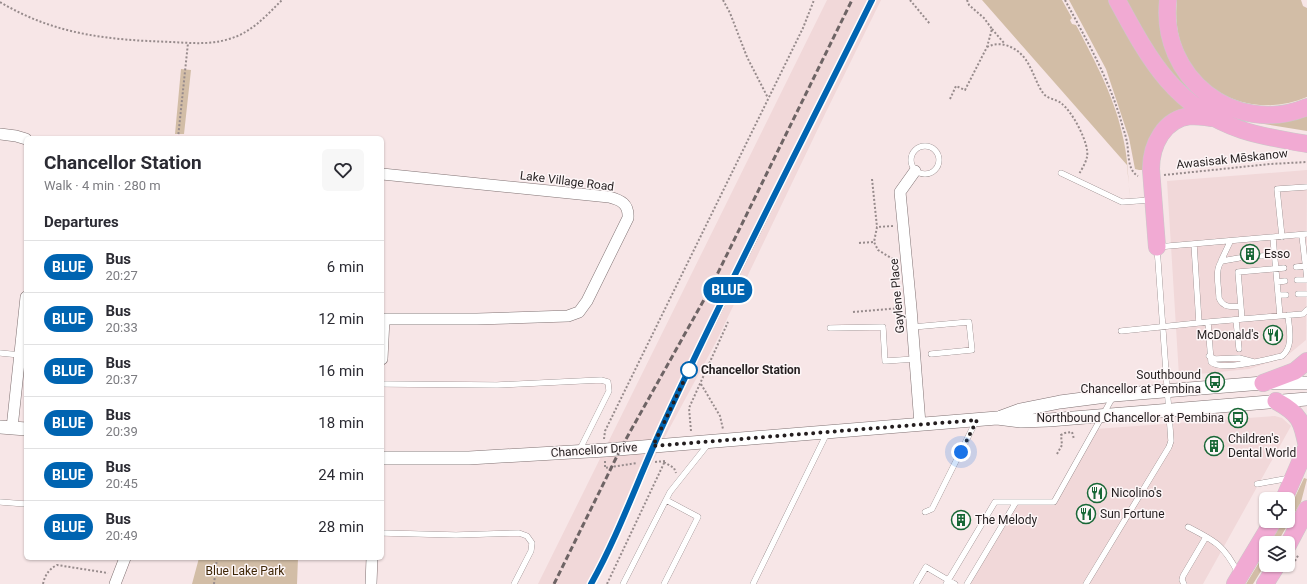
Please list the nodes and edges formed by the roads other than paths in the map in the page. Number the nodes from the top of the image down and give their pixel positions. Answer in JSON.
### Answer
{"nodes":[{"id":1,"x":872,"y":0,"type":"edge"},
{"id":2,"x":1117,"y":0,"type":"edge"},
{"id":3,"x":1168,"y":0,"type":"edge"},
{"id":4,"x":1307,"y":107,"type":"edge"},
{"id":5,"x":1216,"y":119,"type":"junction"},
{"id":6,"x":0,"y":134,"type":"edge"},
{"id":7,"x":24,"y":138,"type":"edge"},
{"id":8,"x":1307,"y":144,"type":"edge"},
{"id":9,"x":915,"y":171,"type":"junction"},
{"id":10,"x":1061,"y":173,"type":"dead end"},
{"id":11,"x":384,"y":174,"type":"edge"},
{"id":12,"x":1307,"y":187,"type":"edge"},
{"id":13,"x":1153,"y":199,"type":"junction"},
{"id":14,"x":1305,"y":235,"type":"edge"},
{"id":15,"x":1282,"y":237,"type":"junction"},
{"id":16,"x":1273,"y":238,"type":"junction"},
{"id":17,"x":1230,"y":242,"type":"junction"},
{"id":18,"x":1194,"y":244,"type":"junction"},
{"id":19,"x":1305,"y":245,"type":"edge"},
{"id":20,"x":1157,"y":247,"type":"junction"},
{"id":21,"x":1275,"y":255,"type":"junction"},
{"id":22,"x":1261,"y":256,"type":"dead end"},
{"id":23,"x":1238,"y":258,"type":"dead end"},
{"id":24,"x":1221,"y":261,"type":"junction"},
{"id":25,"x":1305,"y":266,"type":"junction"},
{"id":26,"x":1296,"y":267,"type":"dead end"},
{"id":27,"x":1284,"y":268,"type":"dead end"},
{"id":28,"x":1276,"y":269,"type":"junction"},
{"id":29,"x":1297,"y":280,"type":"dead end"},
{"id":30,"x":1307,"y":280,"type":"edge"},
{"id":31,"x":1285,"y":281,"type":"dead end"},
{"id":32,"x":1277,"y":282,"type":"junction"},
{"id":33,"x":1298,"y":294,"type":"dead end"},
{"id":34,"x":1307,"y":294,"type":"edge"},
{"id":35,"x":1278,"y":295,"type":"junction"},
{"id":36,"x":1286,"y":295,"type":"dead end"},
{"id":37,"x":1241,"y":306,"type":"junction"},
{"id":38,"x":1307,"y":310,"type":"edge"},
{"id":39,"x":1288,"y":315,"type":"junction"},
{"id":40,"x":24,"y":316,"type":"edge"},
{"id":41,"x":1280,"y":316,"type":"junction"},
{"id":42,"x":384,"y":319,"type":"edge"},
{"id":43,"x":1239,"y":319,"type":"junction"},
{"id":44,"x":1208,"y":322,"type":"junction"},
{"id":45,"x":1199,"y":323,"type":"junction"},
{"id":46,"x":913,"y":327,"type":"junction"},
{"id":47,"x":1163,"y":327,"type":"junction"},
{"id":48,"x":830,"y":328,"type":"dead end"},
{"id":49,"x":1121,"y":331,"type":"dead end"},
{"id":50,"x":1239,"y":349,"type":"dead end"},
{"id":51,"x":0,"y":353,"type":"edge"},
{"id":52,"x":931,"y":354,"type":"dead end"},
{"id":53,"x":20,"y":355,"type":"junction"},
{"id":54,"x":915,"y":359,"type":"junction"},
{"id":55,"x":1307,"y":361,"type":"edge"},
{"id":56,"x":1263,"y":383,"type":"junction"},
{"id":57,"x":1307,"y":383,"type":"edge"},
{"id":58,"x":384,"y":384,"type":"edge"},
{"id":59,"x":1168,"y":391,"type":"junction"},
{"id":60,"x":1114,"y":395,"type":"junction"},
{"id":61,"x":1307,"y":399,"type":"edge"},
{"id":62,"x":1276,"y":401,"type":"junction"},
{"id":63,"x":1169,"y":410,"type":"junction"},
{"id":64,"x":1103,"y":415,"type":"junction"},
{"id":65,"x":997,"y":418,"type":"junction"},
{"id":66,"x":977,"y":420,"type":"junction"},
{"id":67,"x":920,"y":424,"type":"junction"},
{"id":68,"x":6,"y":428,"type":"edge"},
{"id":69,"x":24,"y":429,"type":"edge"},
{"id":70,"x":827,"y":433,"type":"junction"},
{"id":71,"x":710,"y":441,"type":"junction"},
{"id":72,"x":653,"y":446,"type":"junction"},
{"id":73,"x":1307,"y":446,"type":"edge"},
{"id":74,"x":578,"y":452,"type":"junction"},
{"id":75,"x":384,"y":458,"type":"edge"},
{"id":76,"x":1294,"y":477,"type":"junction"},
{"id":77,"x":1257,"y":484,"type":"dead end"},
{"id":78,"x":1287,"y":492,"type":"edge"},
{"id":79,"x":666,"y":500,"type":"junction"},
{"id":80,"x":0,"y":502,"type":"edge"},
{"id":81,"x":1016,"y":502,"type":"junction"},
{"id":82,"x":24,"y":504,"type":"edge"},
{"id":83,"x":925,"y":512,"type":"dead end"},
{"id":84,"x":1305,"y":519,"type":"edge"},
{"id":85,"x":1188,"y":527,"type":"dead end"},
{"id":86,"x":1268,"y":528,"type":"edge"},
{"id":87,"x":384,"y":533,"type":"edge"},
{"id":88,"x":1206,"y":537,"type":"junction"},
{"id":89,"x":1295,"y":547,"type":"edge"},
{"id":90,"x":124,"y":560,"type":"edge"},
{"id":91,"x":372,"y":560,"type":"edge"},
{"id":92,"x":1279,"y":572,"type":"edge"},
{"id":93,"x":117,"y":579,"type":"edge"},
{"id":94,"x":1238,"y":581,"type":"edge"},
{"id":95,"x":947,"y":582,"type":"edge"},
{"id":96,"x":370,"y":584,"type":"edge"},
{"id":97,"x":514,"y":584,"type":"edge"},
{"id":98,"x":591,"y":584,"type":"edge"},
{"id":99,"x":623,"y":584,"type":"edge"},
{"id":100,"x":664,"y":584,"type":"edge"},
{"id":101,"x":753,"y":584,"type":"edge"},
{"id":102,"x":916,"y":584,"type":"edge"},
{"id":103,"x":955,"y":584,"type":"edge"},
{"id":104,"x":967,"y":584,"type":"edge"},
{"id":105,"x":1086,"y":584,"type":"edge"},
{"id":106,"x":1184,"y":584,"type":"edge"},
{"id":107,"x":1265,"y":584,"type":"edge"}],
"edges":[{"from":1,"to":72,"type":"lane"},
{"from":2,"to":5,"type":"main road"},
{"from":3,"to":4,"type":"main road"},
{"from":5,"to":8,"type":"main road"},
{"from":5,"to":13,"type":"main road"},
{"from":6,"to":7,"type":"street"},
{"from":9,"to":9,"type":"lane"},
{"from":9,"to":46,"type":"street","name":"Gaylene Place"},
{"from":10,"to":13,"type":"lane"},
{"from":11,"to":42,"type":"street","name":"Lake Village Road"},
{"from":12,"to":15,"type":"lane"},
{"from":13,"to":20,"type":"main road"},
{"from":14,"to":15,"type":"lane"},
{"from":14,"to":19,"type":"lane"},
{"from":15,"to":16,"type":"lane"},
{"from":16,"to":17,"type":"lane"},
{"from":16,"to":21,"type":"lane"},
{"from":17,"to":18,"type":"lane"},
{"from":17,"to":24,"type":"lane"},
{"from":18,"to":20,"type":"lane"},
{"from":18,"to":45,"type":"lane"},
{"from":19,"to":25,"type":"lane"},
{"from":20,"to":47,"type":"lane"},
{"from":21,"to":22,"type":"lane"},
{"from":21,"to":28,"type":"lane"},
{"from":23,"to":24,"type":"lane"},
{"from":24,"to":37,"type":"lane"},
{"from":25,"to":26,"type":"lane"},
{"from":25,"to":30,"type":"lane"},
{"from":27,"to":28,"type":"lane"},
{"from":28,"to":32,"type":"lane"},
{"from":28,"to":37,"type":"lane"},
{"from":29,"to":30,"type":"lane"},
{"from":31,"to":32,"type":"lane"},
{"from":32,"to":35,"type":"lane"},
{"from":33,"to":34,"type":"lane"},
{"from":35,"to":36,"type":"lane"},
{"from":35,"to":41,"type":"lane"},
{"from":37,"to":43,"type":"lane"},
{"from":38,"to":39,"type":"lane"},
{"from":39,"to":41,"type":"lane"},
{"from":39,"to":44,"type":"lane"},
{"from":40,"to":53,"type":"street"},
{"from":41,"to":43,"type":"lane"},
{"from":43,"to":44,"type":"lane"},
{"from":43,"to":50,"type":"lane"},
{"from":44,"to":45,"type":"lane"},
{"from":45,"to":47,"type":"lane"},
{"from":46,"to":52,"type":"lane"},
{"from":46,"to":54,"type":"street","name":"Gaylene Place"},
{"from":47,"to":49,"type":"lane"},
{"from":47,"to":59,"type":"lane"},
{"from":48,"to":54,"type":"lane"},
{"from":51,"to":53,"type":"lane"},
{"from":53,"to":68,"type":"street"},
{"from":54,"to":67,"type":"street","name":"Gaylene Place"},
{"from":55,"to":56,"type":"main road"},
{"from":56,"to":57,"type":"street","name":"Chancellor Drive"},
{"from":56,"to":59,"type":"street","name":"Chancellor Drive"},
{"from":58,"to":74,"type":"lane"},
{"from":59,"to":60,"type":"street","name":"Chancellor Drive"},
{"from":59,"to":63,"type":"lane"},
{"from":60,"to":64,"type":"lane"},
{"from":60,"to":65,"type":"street","name":"Chancellor Drive"},
{"from":61,"to":62,"type":"street","name":"Chancellor Drive"},
{"from":62,"to":63,"type":"street","name":"Chancellor Drive"},
{"from":62,"to":73,"type":"main road"},
{"from":63,"to":64,"type":"street","name":"Chancellor Drive"},
{"from":63,"to":105,"type":"lane"},
{"from":64,"to":65,"type":"street","name":"Chancellor Drive"},
{"from":64,"to":81,"type":"lane"},
{"from":65,"to":66,"type":"street","name":"Chancellor Drive"},
{"from":66,"to":67,"type":"street","name":"Chancellor Drive"},
{"from":66,"to":83,"type":"lane"},
{"from":67,"to":70,"type":"street","name":"Chancellor Drive"},
{"from":68,"to":69,"type":"street"},
{"from":70,"to":71,"type":"street","name":"Chancellor Drive"},
{"from":70,"to":101,"type":"lane"},
{"from":71,"to":72,"type":"street","name":"Chancellor Drive"},
{"from":71,"to":79,"type":"lane"},
{"from":72,"to":74,"type":"street","name":"Chancellor Drive"},
{"from":72,"to":98,"type":"lane"},
{"from":73,"to":76,"type":"main road"},
{"from":74,"to":75,"type":"street","name":"Chancellor Drive"},
{"from":76,"to":77,"type":"lane"},
{"from":76,"to":78,"type":"main road"},
{"from":79,"to":99,"type":"lane"},
{"from":79,"to":100,"type":"lane"},
{"from":80,"to":82,"type":"lane"},
{"from":81,"to":95,"type":"lane"},
{"from":81,"to":104,"type":"lane"},
{"from":84,"to":89,"type":"main road"},
{"from":85,"to":88,"type":"lane"},
{"from":86,"to":94,"type":"main road"},
{"from":87,"to":97,"type":"lane"},
{"from":88,"to":94,"type":"lane"},
{"from":88,"to":106,"type":"lane"},
{"from":90,"to":93,"type":"street"},
{"from":91,"to":96,"type":"street"},
{"from":92,"to":107,"type":"main road"},
{"from":95,"to":102,"type":"lane"},
{"from":95,"to":103,"type":"lane"}]}
